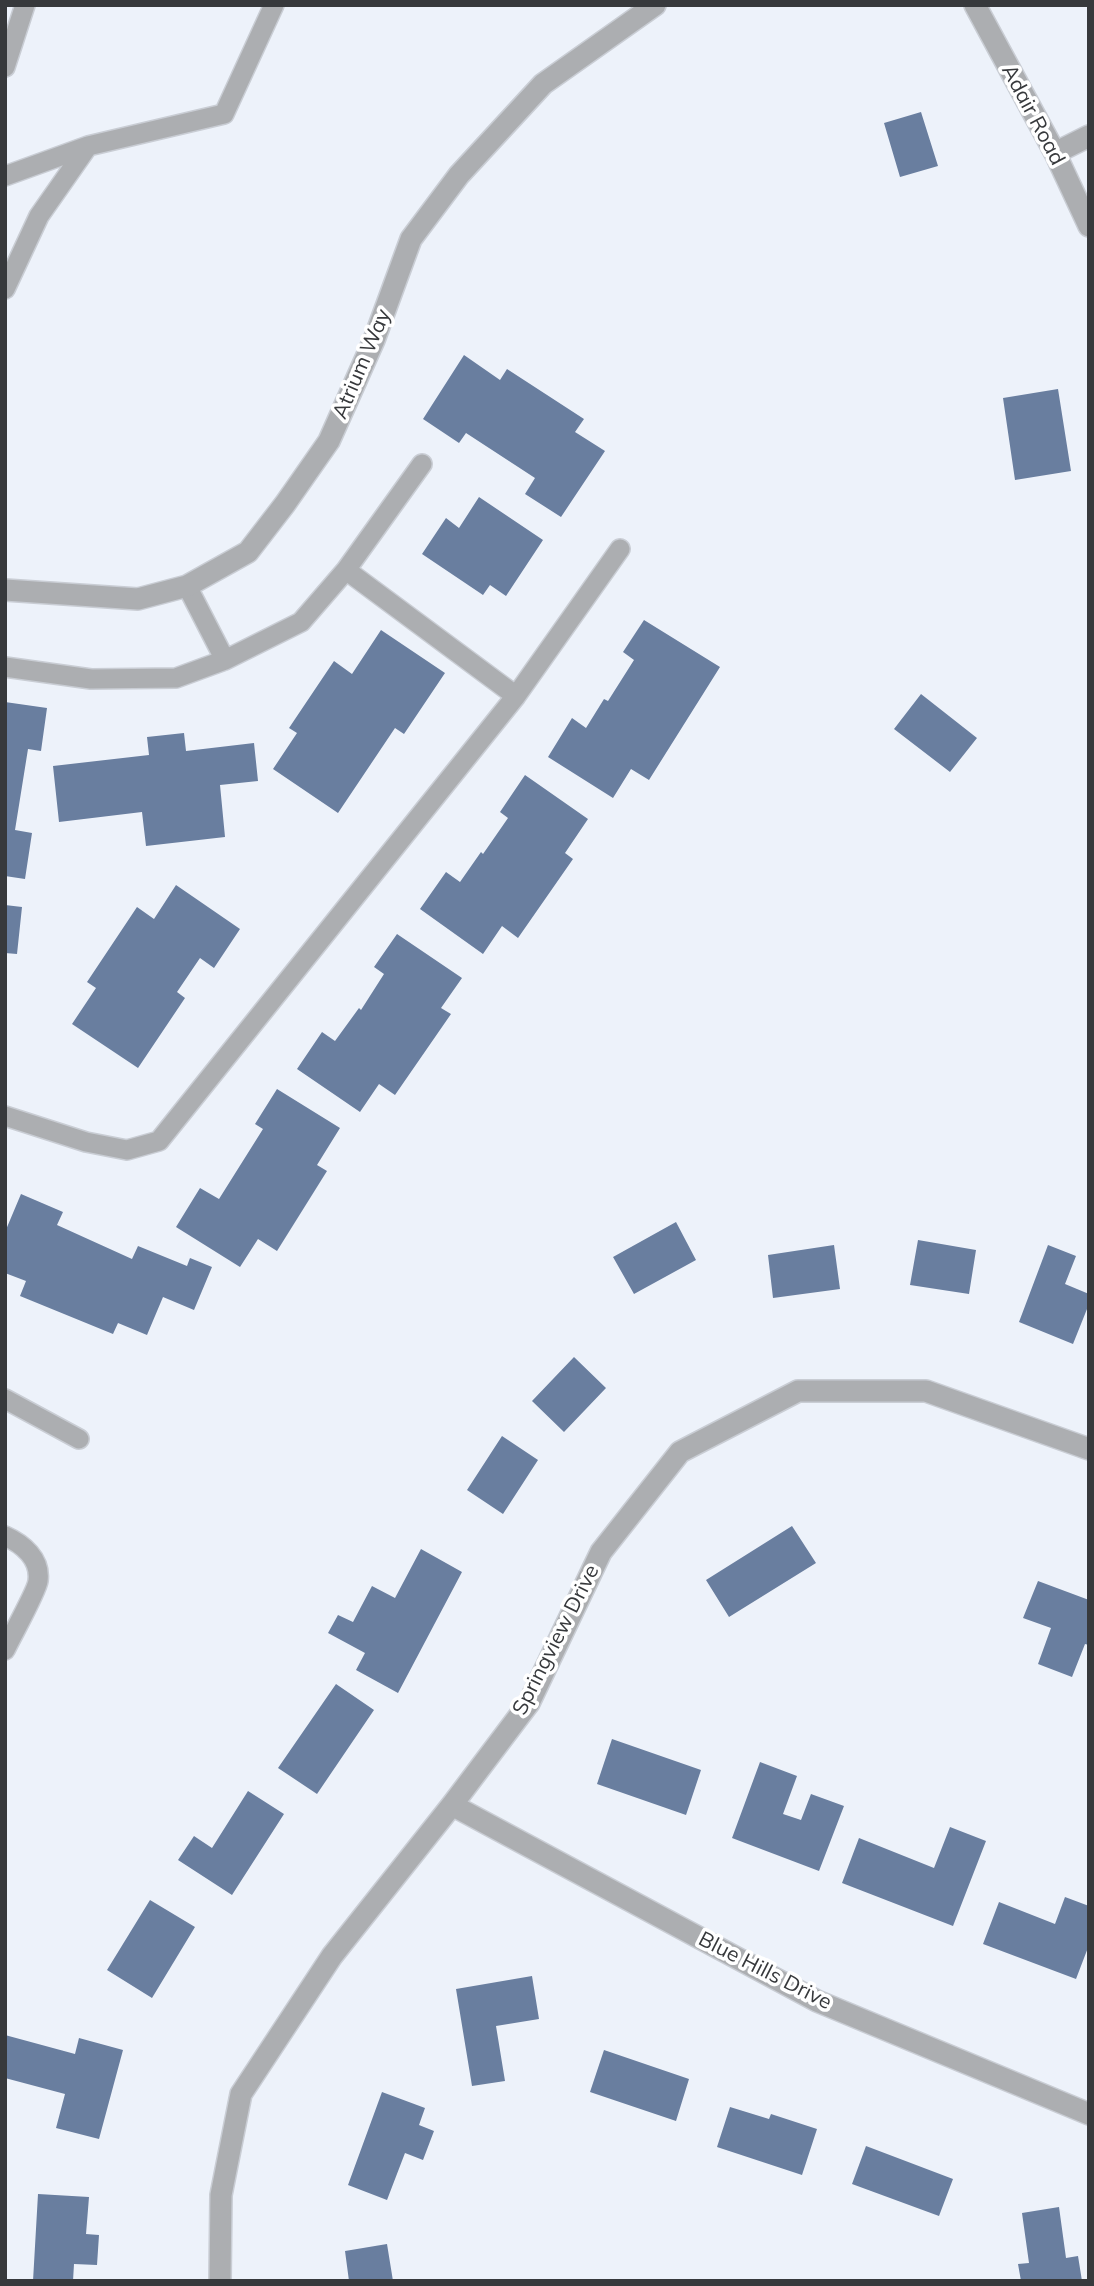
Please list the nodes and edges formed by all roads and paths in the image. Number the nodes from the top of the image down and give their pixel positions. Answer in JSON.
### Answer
{"nodes":[{"id":1,"x":25,"y":5,"type":"edge"},
{"id":2,"x":274,"y":5,"type":"edge"},
{"id":3,"x":655,"y":5,"type":"edge"},
{"id":4,"x":975,"y":5,"type":"edge"},
{"id":5,"x":5,"y":67,"type":"edge"},
{"id":6,"x":1089,"y":136,"type":"edge"},
{"id":7,"x":88,"y":146,"type":"junction"},
{"id":8,"x":1055,"y":153,"type":"junction"},
{"id":9,"x":5,"y":176,"type":"edge"},
{"id":10,"x":1089,"y":226,"type":"edge"},
{"id":11,"x":5,"y":289,"type":"edge"},
{"id":12,"x":422,"y":464,"type":"dead end"},
{"id":13,"x":620,"y":549,"type":"dead end"},
{"id":14,"x":346,"y":570,"type":"junction"},
{"id":15,"x":187,"y":586,"type":"junction"},
{"id":16,"x":5,"y":590,"type":"edge"},
{"id":17,"x":225,"y":660,"type":"junction"},
{"id":18,"x":5,"y":667,"type":"edge"},
{"id":19,"x":516,"y":696,"type":"junction"},
{"id":20,"x":5,"y":1116,"type":"edge"},
{"id":21,"x":5,"y":1399,"type":"edge"},
{"id":22,"x":79,"y":1439,"type":"dead end"},
{"id":23,"x":1089,"y":1449,"type":"edge"},
{"id":24,"x":5,"y":1536,"type":"edge"},
{"id":25,"x":5,"y":1650,"type":"edge"},
{"id":26,"x":452,"y":1805,"type":"junction"},
{"id":27,"x":1089,"y":2114,"type":"edge"},
{"id":28,"x":220,"y":2281,"type":"edge"}],
"edges":[{"from":1,"to":5,"type":"lane"},
{"from":2,"to":7,"type":"lane"},
{"from":3,"to":15,"type":"street","name":"Atrium Way"},
{"from":4,"to":8,"type":"street","name":"Adair Road"},
{"from":6,"to":8,"type":"street"},
{"from":7,"to":9,"type":"lane"},
{"from":7,"to":11,"type":"lane"},
{"from":8,"to":10,"type":"street","name":"Adair Road"},
{"from":12,"to":14,"type":"lane"},
{"from":13,"to":19,"type":"lane"},
{"from":14,"to":17,"type":"lane"},
{"from":14,"to":19,"type":"lane"},
{"from":15,"to":16,"type":"street","name":"Atrium Way"},
{"from":15,"to":17,"type":"lane"},
{"from":17,"to":18,"type":"lane"},
{"from":19,"to":20,"type":"lane"},
{"from":21,"to":22,"type":"lane"},
{"from":23,"to":26,"type":"street","name":"Springview Drive"},
{"from":24,"to":25,"type":"lane"},
{"from":26,"to":27,"type":"street","name":"Blue Hills Drive"},
{"from":26,"to":28,"type":"street","name":"Springview Drive"}]}
